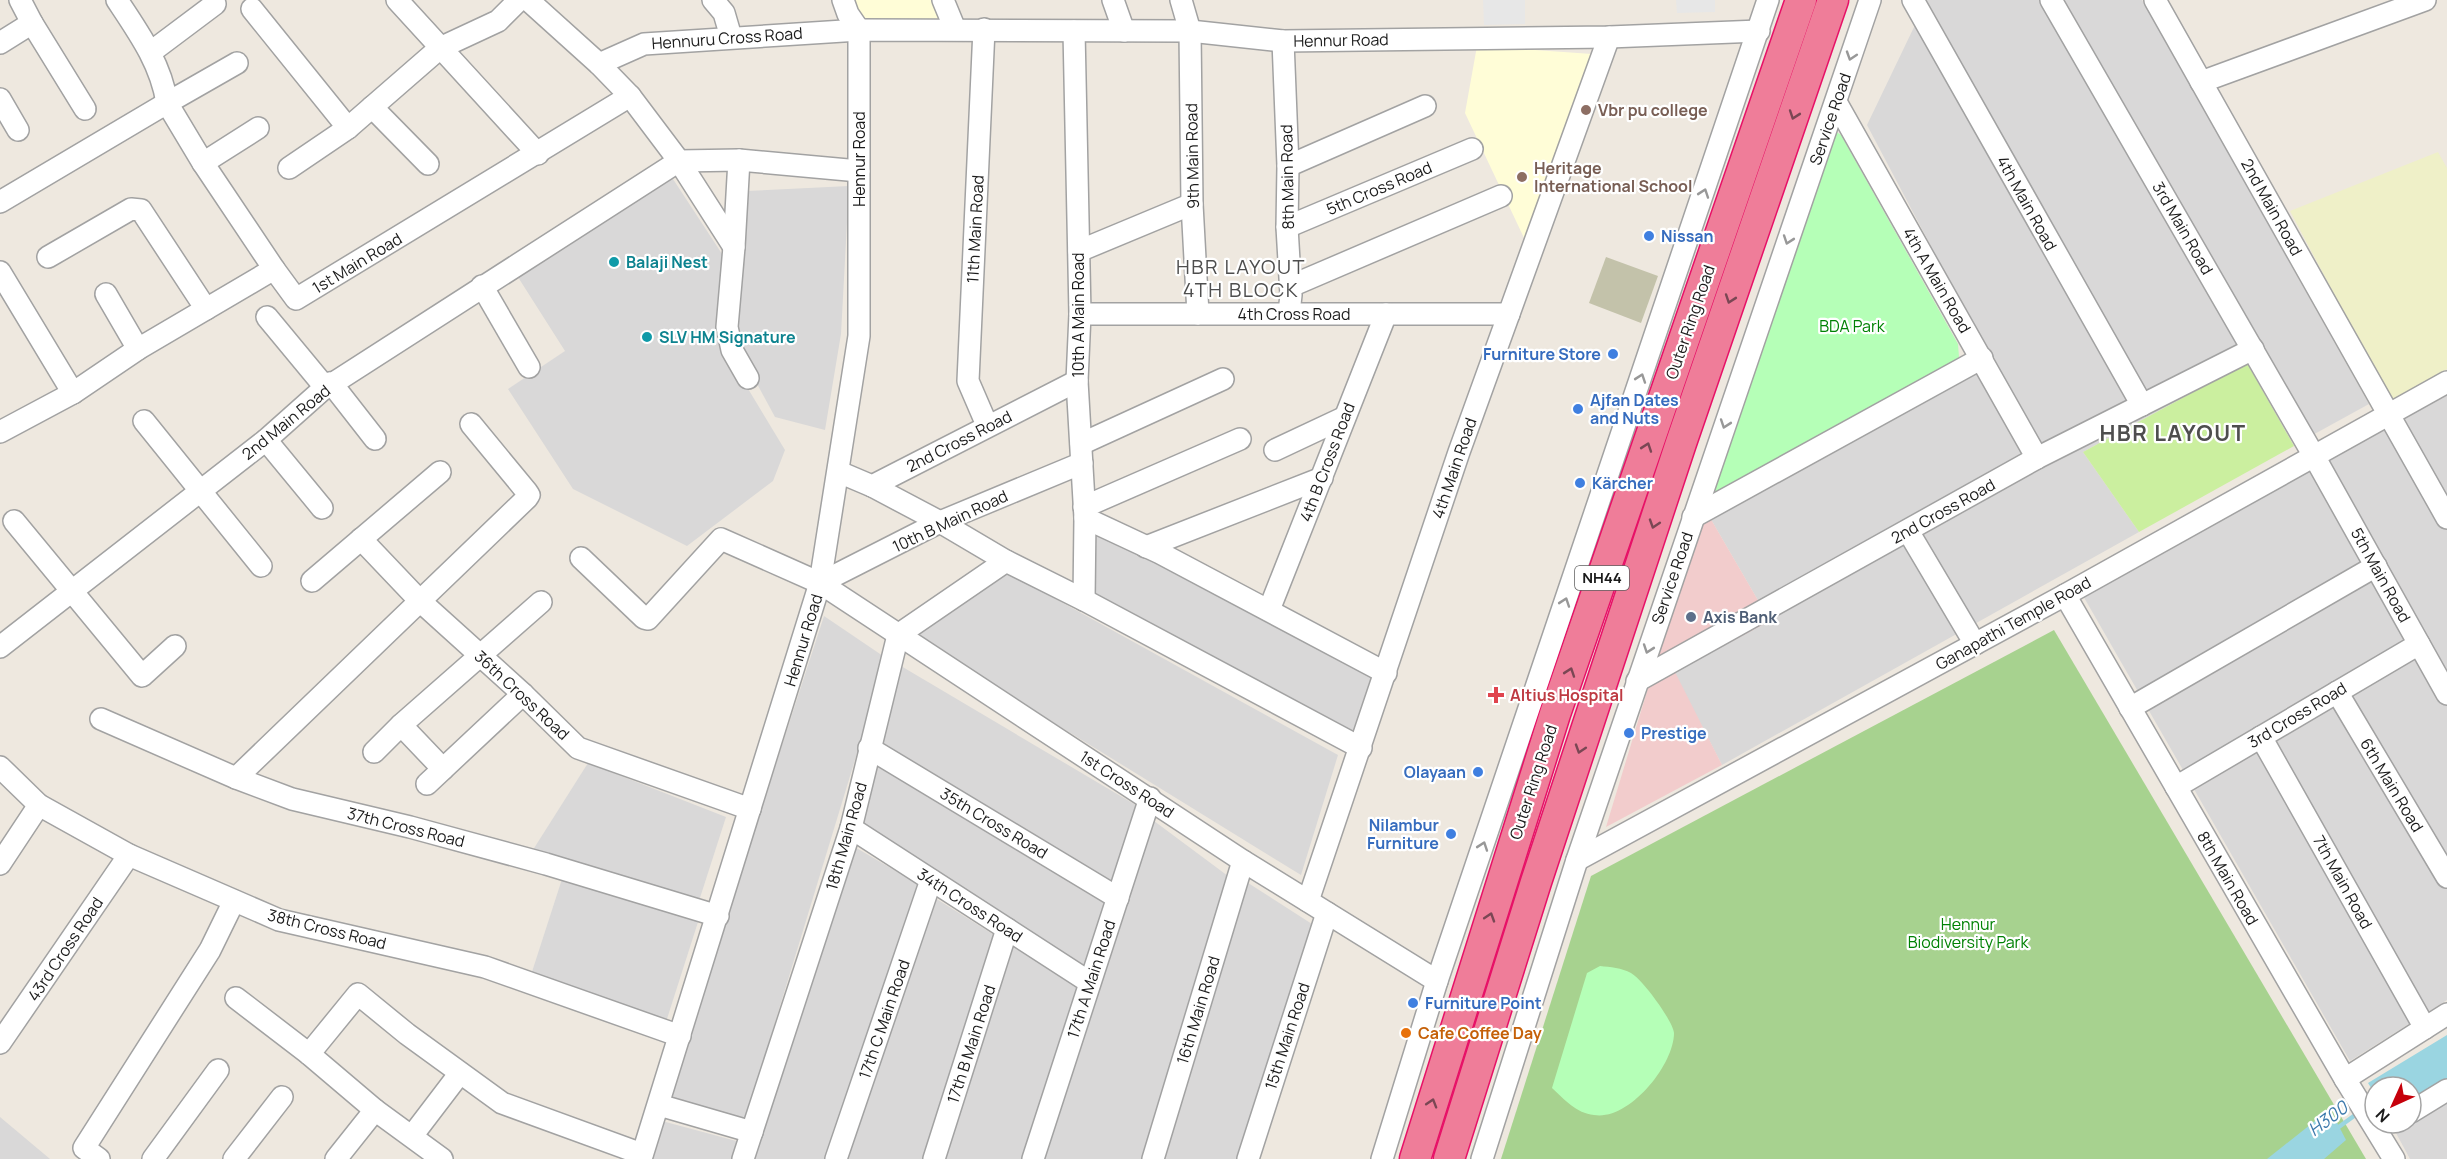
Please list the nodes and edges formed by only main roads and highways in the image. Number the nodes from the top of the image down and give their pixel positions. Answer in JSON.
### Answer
{"nodes":[{"id":1,"x":1801,"y":0,"type":"edge"},
{"id":2,"x":1833,"y":0,"type":"edge"},
{"id":3,"x":1415,"y":1159,"type":"edge"},
{"id":4,"x":1449,"y":1159,"type":"edge"}],
"edges":[{"from":3,"to":1,"type":"highway","name":"Outer Ring Road","number":"NH44","one_way":true},
{"from":2,"to":4,"type":"highway","name":"Outer Ring Road","number":"NH44","one_way":true}]}
